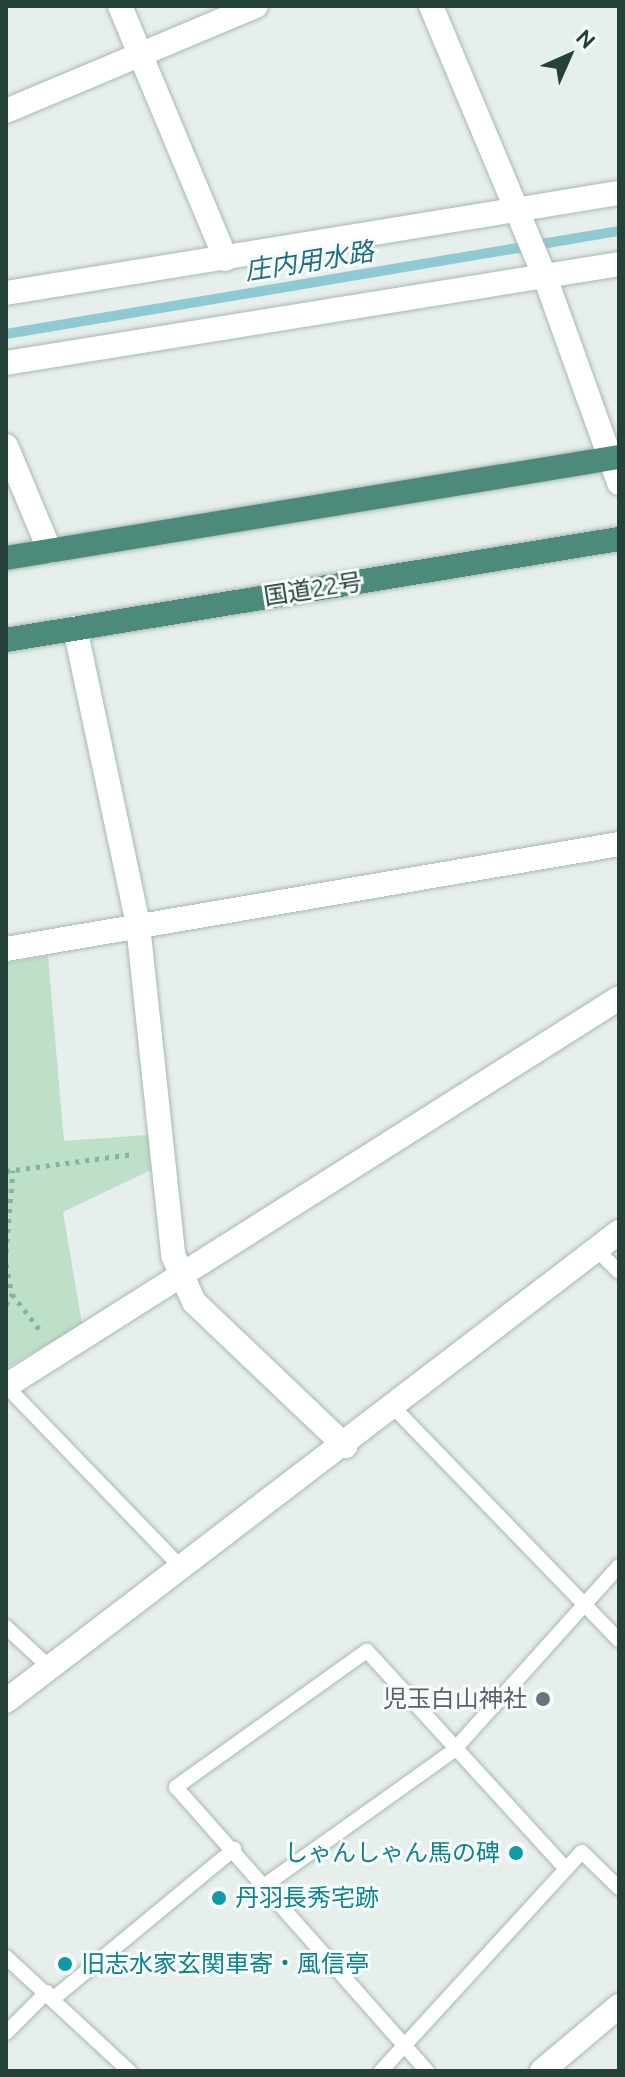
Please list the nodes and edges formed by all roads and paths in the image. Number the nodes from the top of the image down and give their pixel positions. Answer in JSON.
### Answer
{"nodes":[{"id":1,"x":120,"y":6,"type":"edge"},
{"id":2,"x":256,"y":6,"type":"edge"},
{"id":3,"x":431,"y":6,"type":"edge"},
{"id":4,"x":141,"y":54,"type":"junction"},
{"id":5,"x":6,"y":111,"type":"edge"},
{"id":6,"x":619,"y":193,"type":"edge"},
{"id":7,"x":520,"y":217,"type":"junction"},
{"id":8,"x":226,"y":259,"type":"junction"},
{"id":9,"x":619,"y":264,"type":"edge"},
{"id":10,"x":541,"y":268,"type":"junction"},
{"id":11,"x":6,"y":293,"type":"edge"},
{"id":12,"x":6,"y":363,"type":"edge"},
{"id":13,"x":6,"y":446,"type":"edge"},
{"id":14,"x":616,"y":458,"type":"edge"},
{"id":15,"x":619,"y":483,"type":"edge"},
{"id":16,"x":619,"y":539,"type":"edge"},
{"id":17,"x":50,"y":551,"type":"junction"},
{"id":18,"x":6,"y":558,"type":"edge"},
{"id":19,"x":75,"y":628,"type":"junction"},
{"id":20,"x":6,"y":640,"type":"edge"},
{"id":21,"x":619,"y":844,"type":"edge"},
{"id":22,"x":138,"y":925,"type":"junction"},
{"id":23,"x":6,"y":949,"type":"edge"},
{"id":24,"x":619,"y":998,"type":"edge"},
{"id":25,"x":162,"y":1150,"type":"junction"},
{"id":26,"x":9,"y":1170,"type":"edge"},
{"id":27,"x":619,"y":1232,"type":"edge"},
{"id":28,"x":597,"y":1250,"type":"junction"},
{"id":29,"x":6,"y":1252,"type":"edge"},
{"id":30,"x":6,"y":1264,"type":"edge"},
{"id":31,"x":619,"y":1272,"type":"edge"},
{"id":32,"x":182,"y":1278,"type":"junction"},
{"id":33,"x":12,"y":1294,"type":"junction"},
{"id":34,"x":6,"y":1305,"type":"edge"},
{"id":35,"x":58,"y":1354,"type":"junction"},
{"id":36,"x":6,"y":1386,"type":"edge"},
{"id":37,"x":395,"y":1409,"type":"junction"},
{"id":38,"x":345,"y":1446,"type":"junction"},
{"id":39,"x":619,"y":1566,"type":"edge"},
{"id":40,"x":181,"y":1567,"type":"junction"},
{"id":41,"x":584,"y":1601,"type":"junction"},
{"id":42,"x":6,"y":1627,"type":"edge"},
{"id":43,"x":619,"y":1640,"type":"edge"},
{"id":44,"x":47,"y":1665,"type":"junction"},
{"id":45,"x":6,"y":1701,"type":"edge"},
{"id":46,"x":453,"y":1751,"type":"junction"},
{"id":47,"x":234,"y":1849,"type":"junction"},
{"id":48,"x":564,"y":1867,"type":"junction"},
{"id":49,"x":268,"y":1883,"type":"junction"},
{"id":50,"x":619,"y":1888,"type":"edge"},
{"id":51,"x":6,"y":1957,"type":"edge"},
{"id":52,"x":51,"y":1995,"type":"junction"},
{"id":53,"x":619,"y":2006,"type":"edge"},
{"id":54,"x":6,"y":2033,"type":"edge"},
{"id":55,"x":406,"y":2045,"type":"junction"},
{"id":56,"x":129,"y":2071,"type":"edge"},
{"id":57,"x":381,"y":2071,"type":"edge"},
{"id":58,"x":427,"y":2071,"type":"edge"},
{"id":59,"x":542,"y":2071,"type":"edge"}],
"edges":[{"from":1,"to":4,"type":"street"},
{"from":2,"to":4,"type":"street"},
{"from":3,"to":7,"type":"street"},
{"from":4,"to":5,"type":"street"},
{"from":4,"to":8,"type":"street"},
{"from":6,"to":7,"type":"street"},
{"from":7,"to":8,"type":"street"},
{"from":7,"to":10,"type":"street"},
{"from":8,"to":11,"type":"street"},
{"from":9,"to":10,"type":"street"},
{"from":10,"to":12,"type":"street"},
{"from":10,"to":14,"type":"street"},
{"from":13,"to":17,"type":"street"},
{"from":14,"to":15,"type":"street"},
{"from":14,"to":17,"type":"highway"},
{"from":16,"to":19,"type":"highway","name":"国道22号"},
{"from":17,"to":18,"type":"highway"},
{"from":19,"to":20,"type":"highway","name":"国道22号"},
{"from":19,"to":22,"type":"street"},
{"from":21,"to":22,"type":"street"},
{"from":22,"to":23,"type":"street"},
{"from":22,"to":25,"type":"street"},
{"from":24,"to":32,"type":"street"},
{"from":25,"to":26,"type":"path"},
{"from":25,"to":32,"type":"street"},
{"from":26,"to":29,"type":"path"},
{"from":27,"to":28,"type":"street"},
{"from":28,"to":31,"type":"lane"},
{"from":28,"to":37,"type":"street"},
{"from":30,"to":33,"type":"path"},
{"from":32,"to":35,"type":"street"},
{"from":32,"to":38,"type":"street"},
{"from":33,"to":34,"type":"path"},
{"from":33,"to":35,"type":"path"},
{"from":35,"to":36,"type":"street"},
{"from":36,"to":40,"type":"lane"},
{"from":37,"to":38,"type":"street"},
{"from":37,"to":41,"type":"lane"},
{"from":38,"to":40,"type":"street"},
{"from":39,"to":41,"type":"lane"},
{"from":40,"to":44,"type":"street"},
{"from":41,"to":43,"type":"lane"},
{"from":41,"to":46,"type":"lane"},
{"from":42,"to":44,"type":"lane"},
{"from":44,"to":45,"type":"street"},
{"from":46,"to":47,"type":"lane"},
{"from":46,"to":48,"type":"lane"},
{"from":46,"to":49,"type":"lane"},
{"from":47,"to":49,"type":"lane"},
{"from":47,"to":52,"type":"lane"},
{"from":48,"to":50,"type":"lane"},
{"from":48,"to":55,"type":"lane"},
{"from":49,"to":55,"type":"lane"},
{"from":51,"to":52,"type":"lane"},
{"from":52,"to":54,"type":"lane"},
{"from":52,"to":56,"type":"lane"},
{"from":53,"to":59,"type":"street"},
{"from":55,"to":57,"type":"lane"},
{"from":55,"to":58,"type":"lane"}]}
